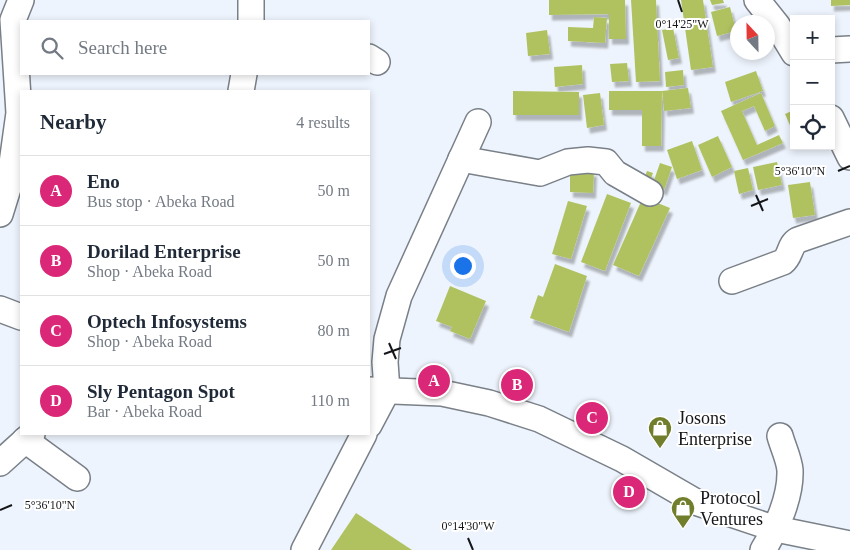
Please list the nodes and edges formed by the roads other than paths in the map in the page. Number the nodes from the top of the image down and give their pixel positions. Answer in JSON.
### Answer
{"nodes":[{"id":1,"x":21,"y":0,"type":"edge"},
{"id":2,"x":251,"y":0,"type":"edge"},
{"id":3,"x":756,"y":0,"type":"edge"},
{"id":4,"x":251,"y":20,"type":"edge"},
{"id":5,"x":790,"y":47,"type":"edge"},
{"id":6,"x":850,"y":49,"type":"edge"},
{"id":7,"x":835,"y":50,"type":"edge"},
{"id":8,"x":244,"y":75,"type":"edge"},
{"id":9,"x":241,"y":90,"type":"edge"},
{"id":10,"x":478,"y":122,"type":"dead end"},
{"id":11,"x":835,"y":126,"type":"edge"},
{"id":12,"x":850,"y":157,"type":"edge"},
{"id":13,"x":461,"y":159,"type":"junction"},
{"id":14,"x":650,"y":193,"type":"dead end"},
{"id":15,"x":0,"y":214,"type":"edge"},
{"id":16,"x":850,"y":222,"type":"edge"},
{"id":17,"x":732,"y":281,"type":"dead end"},
{"id":18,"x":0,"y":309,"type":"edge"},
{"id":19,"x":20,"y":317,"type":"edge"},
{"id":20,"x":378,"y":390,"type":"edge"},
{"id":21,"x":370,"y":421,"type":"edge"},
{"id":22,"x":363,"y":435,"type":"edge"},
{"id":23,"x":780,"y":436,"type":"dead end"},
{"id":24,"x":28,"y":437,"type":"edge"},
{"id":25,"x":0,"y":463,"type":"edge"},
{"id":26,"x":77,"y":478,"type":"dead end"},
{"id":27,"x":776,"y":529,"type":"junction"},
{"id":28,"x":850,"y":544,"type":"edge"},
{"id":29,"x":304,"y":550,"type":"edge"},
{"id":30,"x":763,"y":550,"type":"edge"}],
"edges":[{"from":1,"to":15,"type":"street"},
{"from":2,"to":4,"type":"street"},
{"from":3,"to":5,"type":"street"},
{"from":6,"to":7,"type":"street"},
{"from":8,"to":9,"type":"street"},
{"from":10,"to":13,"type":"street"},
{"from":11,"to":12,"type":"street"},
{"from":13,"to":14,"type":"street"},
{"from":13,"to":20,"type":"street"},
{"from":16,"to":17,"type":"street"},
{"from":18,"to":19,"type":"street"},
{"from":20,"to":21,"type":"street"},
{"from":20,"to":27,"type":"street"},
{"from":22,"to":29,"type":"street"},
{"from":23,"to":27,"type":"street"},
{"from":24,"to":25,"type":"street"},
{"from":24,"to":26,"type":"street"},
{"from":27,"to":28,"type":"street"},
{"from":27,"to":30,"type":"street"}]}
